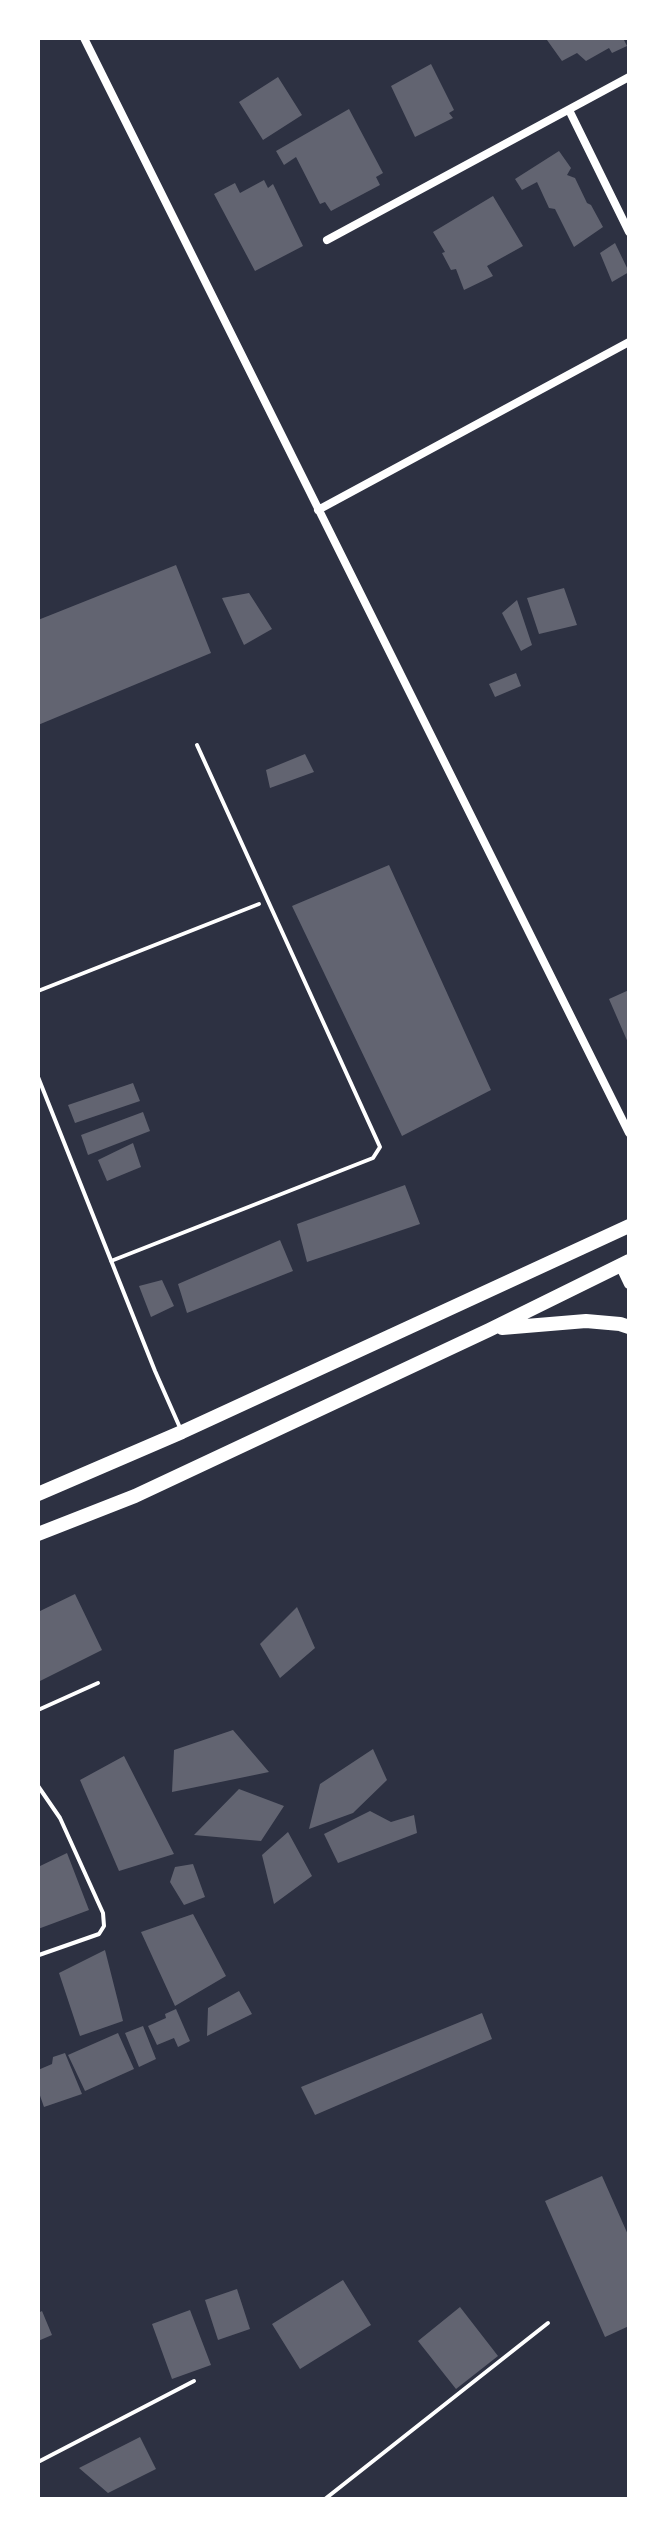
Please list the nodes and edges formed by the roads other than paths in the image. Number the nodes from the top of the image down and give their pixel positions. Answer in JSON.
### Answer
{"nodes":[{"id":1,"x":84,"y":38,"type":"edge"},
{"id":2,"x":629,"y":77,"type":"edge"},
{"id":3,"x":569,"y":110,"type":"junction"},
{"id":4,"x":629,"y":232,"type":"edge"},
{"id":5,"x":327,"y":240,"type":"dead end"},
{"id":6,"x":629,"y":342,"type":"edge"},
{"id":7,"x":318,"y":510,"type":"junction"},
{"id":8,"x":197,"y":745,"type":"dead end"},
{"id":9,"x":38,"y":1077,"type":"edge"},
{"id":10,"x":629,"y":1133,"type":"edge"},
{"id":11,"x":629,"y":1226,"type":"edge"},
{"id":12,"x":111,"y":1261,"type":"junction"},
{"id":13,"x":625,"y":1263,"type":"edge"},
{"id":14,"x":629,"y":1284,"type":"edge"},
{"id":15,"x":629,"y":1327,"type":"edge"},
{"id":16,"x":489,"y":1330,"type":"junction"},
{"id":17,"x":182,"y":1432,"type":"junction"},
{"id":18,"x":38,"y":1494,"type":"edge"},
{"id":19,"x":38,"y":1534,"type":"edge"},
{"id":20,"x":98,"y":1683,"type":"dead end"},
{"id":21,"x":38,"y":1710,"type":"edge"},
{"id":22,"x":38,"y":1786,"type":"edge"},
{"id":23,"x":39,"y":1955,"type":"edge"},
{"id":24,"x":548,"y":2323,"type":"dead end"},
{"id":25,"x":194,"y":2381,"type":"dead end"},
{"id":26,"x":38,"y":2462,"type":"edge"},
{"id":27,"x":325,"y":2499,"type":"edge"}],
"edges":[{"from":1,"to":7,"type":"street"},
{"from":2,"to":3,"type":"street"},
{"from":3,"to":4,"type":"street"},
{"from":3,"to":5,"type":"street"},
{"from":6,"to":7,"type":"street"},
{"from":7,"to":10,"type":"street"},
{"from":8,"to":12,"type":"lane"},
{"from":9,"to":12,"type":"lane"},
{"from":11,"to":17,"type":"highway"},
{"from":12,"to":17,"type":"lane"},
{"from":13,"to":14,"type":"street"},
{"from":13,"to":16,"type":"highway"},
{"from":15,"to":16,"type":"highway"},
{"from":16,"to":19,"type":"highway"},
{"from":17,"to":18,"type":"highway"},
{"from":20,"to":21,"type":"lane"},
{"from":22,"to":23,"type":"lane"},
{"from":24,"to":27,"type":"lane"},
{"from":25,"to":26,"type":"lane"}]}
